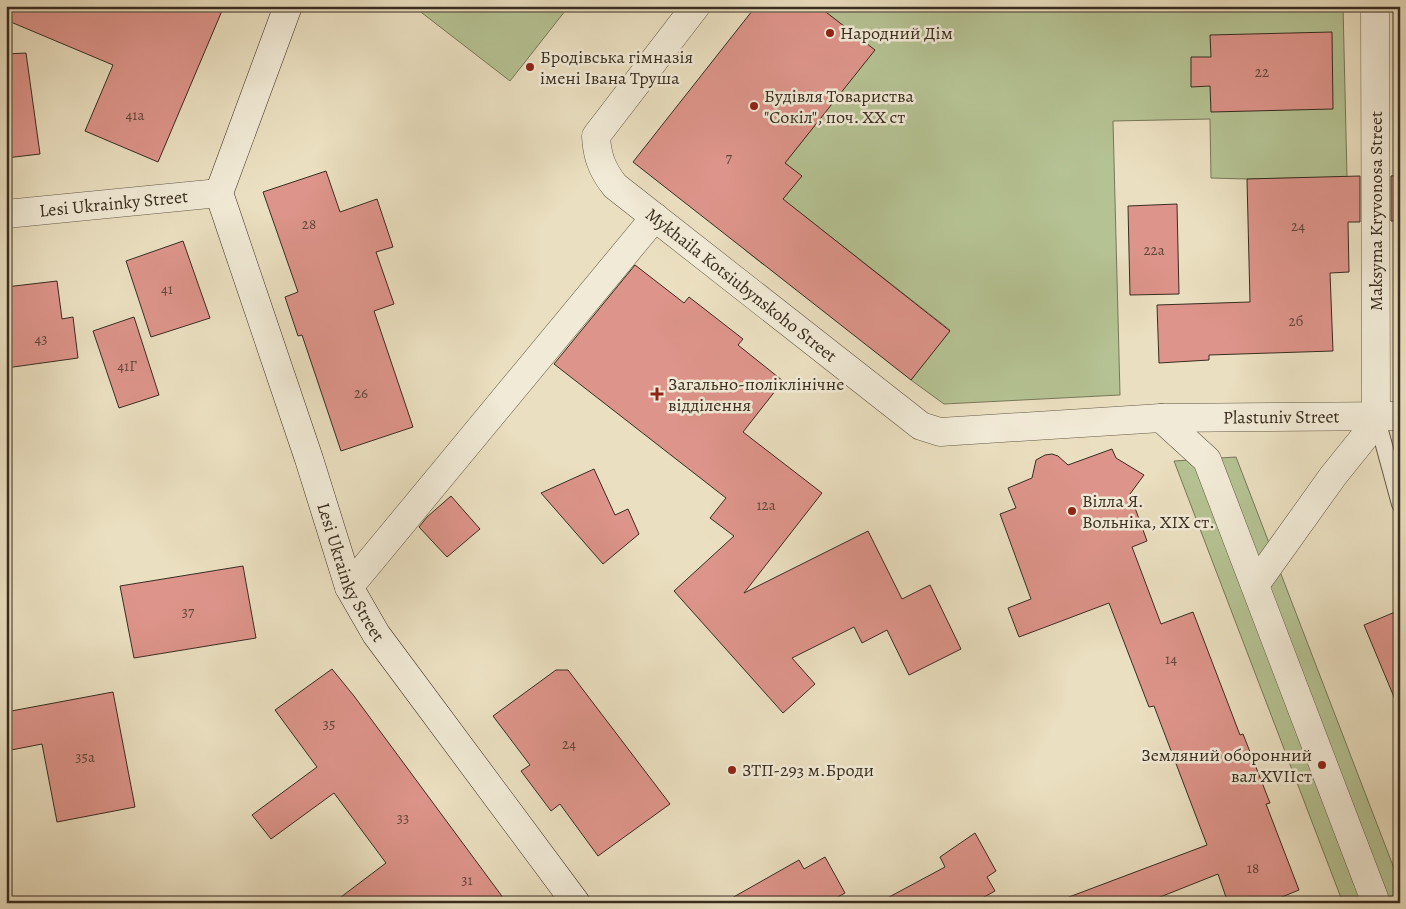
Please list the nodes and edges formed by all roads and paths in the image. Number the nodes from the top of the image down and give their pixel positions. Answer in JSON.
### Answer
{"nodes":[{"id":1,"x":288,"y":6,"type":"edge"},
{"id":2,"x":696,"y":6,"type":"edge"},
{"id":3,"x":1375,"y":6,"type":"edge"},
{"id":4,"x":219,"y":193,"type":"junction"},
{"id":5,"x":6,"y":214,"type":"edge"},
{"id":6,"x":655,"y":217,"type":"junction"},
{"id":7,"x":1388,"y":416,"type":"edge"},
{"id":8,"x":1161,"y":418,"type":"junction"},
{"id":9,"x":1400,"y":504,"type":"edge"},
{"id":10,"x":1255,"y":586,"type":"junction"},
{"id":11,"x":349,"y":587,"type":"junction"},
{"id":12,"x":576,"y":903,"type":"edge"},
{"id":13,"x":1376,"y":903,"type":"edge"}],
"edges":[{"from":1,"to":4,"type":"street"},
{"from":2,"to":6,"type":"street","name":"Mykhaila Kotsiubynskoho Street"},
{"from":3,"to":7,"type":"street","name":"Maksyma Kryvonosa Street"},
{"from":4,"to":5,"type":"street","name":"Lesi Ukrainky Street"},
{"from":4,"to":11,"type":"street","name":"Lesi Ukrainky Street"},
{"from":6,"to":8,"type":"street","name":"Mykhaila Kotsiubynskoho Street"},
{"from":6,"to":11,"type":"street"},
{"from":7,"to":8,"type":"street","name":"Plastuniv Street"},
{"from":7,"to":9,"type":"lane"},
{"from":7,"to":10,"type":"street"},
{"from":8,"to":10,"type":"street"},
{"from":10,"to":13,"type":"street"},
{"from":11,"to":12,"type":"street","name":"Lesi Ukrainky Street"}]}
